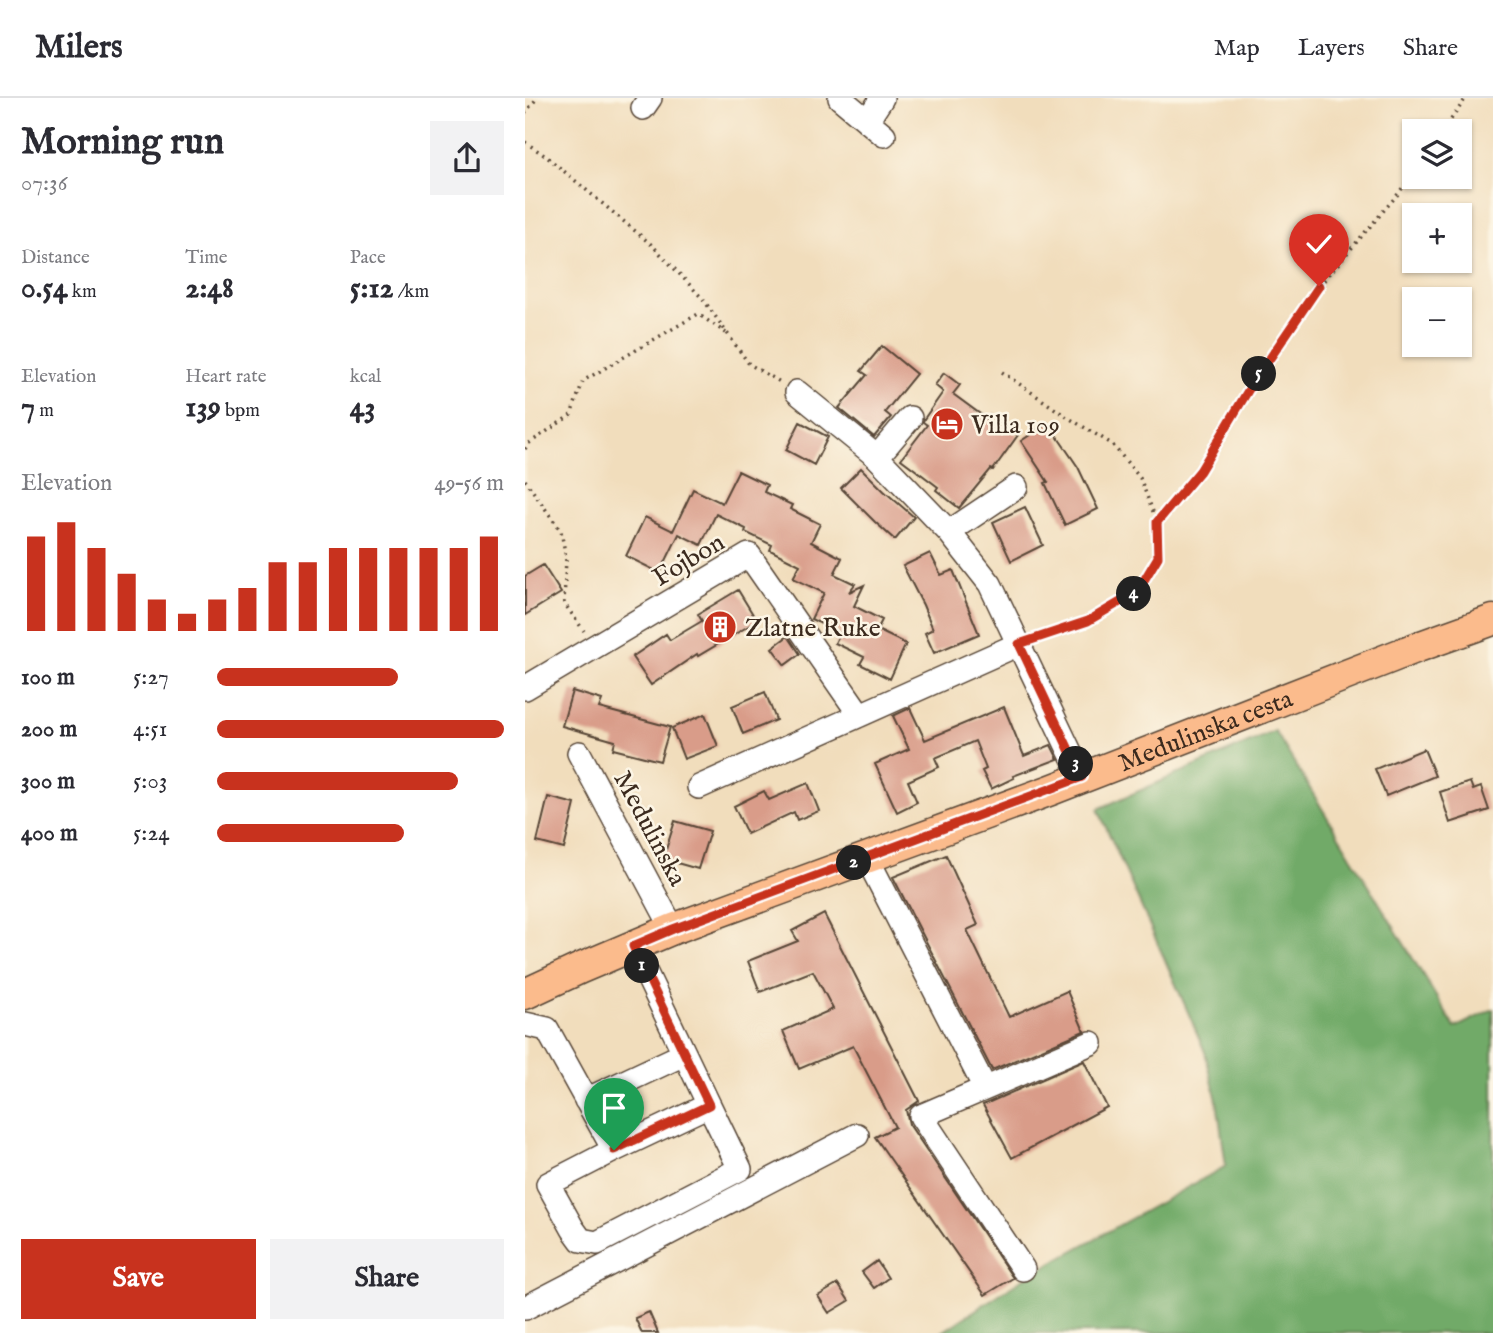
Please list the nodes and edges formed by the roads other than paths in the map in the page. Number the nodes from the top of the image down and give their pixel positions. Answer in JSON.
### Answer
{"nodes":[{"id":1,"x":840,"y":98,"type":"edge"},
{"id":2,"x":882,"y":98,"type":"edge"},
{"id":3,"x":797,"y":392,"type":"road end"},
{"id":4,"x":910,"y":418,"type":"dead end"},
{"id":5,"x":877,"y":457,"type":"junction"},
{"id":6,"x":1016,"y":486,"type":"dead end"},
{"id":7,"x":949,"y":532,"type":"junction"},
{"id":8,"x":1493,"y":620,"type":"edge"},
{"id":9,"x":1019,"y":644,"type":"junction"},
{"id":10,"x":525,"y":688,"type":"edge"},
{"id":11,"x":860,"y":715,"type":"junction"},
{"id":12,"x":579,"y":753,"type":"dead end"},
{"id":13,"x":1082,"y":777,"type":"junction"},
{"id":14,"x":699,"y":787,"type":"dead end"},
{"id":15,"x":867,"y":858,"type":"junction"},
{"id":16,"x":673,"y":929,"type":"junction"},
{"id":17,"x":633,"y":946,"type":"junction"},
{"id":18,"x":525,"y":994,"type":"edge"},
{"id":19,"x":525,"y":1024,"type":"edge"},
{"id":20,"x":1091,"y":1044,"type":"dead end"},
{"id":21,"x":684,"y":1054,"type":"junction"},
{"id":22,"x":985,"y":1088,"type":"junction"},
{"id":23,"x":586,"y":1100,"type":"junction"},
{"id":24,"x":709,"y":1105,"type":"junction"},
{"id":25,"x":857,"y":1135,"type":"dead end"},
{"id":26,"x":614,"y":1150,"type":"junction"},
{"id":27,"x":1023,"y":1269,"type":"dead end"},
{"id":28,"x":525,"y":1308,"type":"edge"}],
"edges":[{"from":1,"to":2,"type":"street"},
{"from":3,"to":5,"type":"street"},
{"from":4,"to":5,"type":"street"},
{"from":5,"to":7,"type":"street"},
{"from":6,"to":7,"type":"street"},
{"from":7,"to":9,"type":"street"},
{"from":8,"to":13,"type":"main road","name":"Medulinska cesta"},
{"from":9,"to":11,"type":"street"},
{"from":9,"to":13,"type":"street"},
{"from":10,"to":11,"type":"street","name":"Fojbon"},
{"from":11,"to":14,"type":"street"},
{"from":12,"to":16,"type":"street","name":"Medulinska"},
{"from":13,"to":15,"type":"main road","name":"Medulinska cesta"},
{"from":15,"to":16,"type":"main road","name":"Medulinska cesta"},
{"from":15,"to":22,"type":"street"},
{"from":16,"to":17,"type":"main road","name":"Medulinska cesta"},
{"from":17,"to":18,"type":"main road","name":"Medulinska cesta"},
{"from":17,"to":21,"type":"street"},
{"from":19,"to":23,"type":"street"},
{"from":20,"to":22,"type":"street"},
{"from":21,"to":23,"type":"street"},
{"from":21,"to":24,"type":"street"},
{"from":22,"to":27,"type":"street"},
{"from":23,"to":26,"type":"street"},
{"from":24,"to":26,"type":"street"},
{"from":24,"to":26,"type":"street"},
{"from":25,"to":28,"type":"street"}]}
